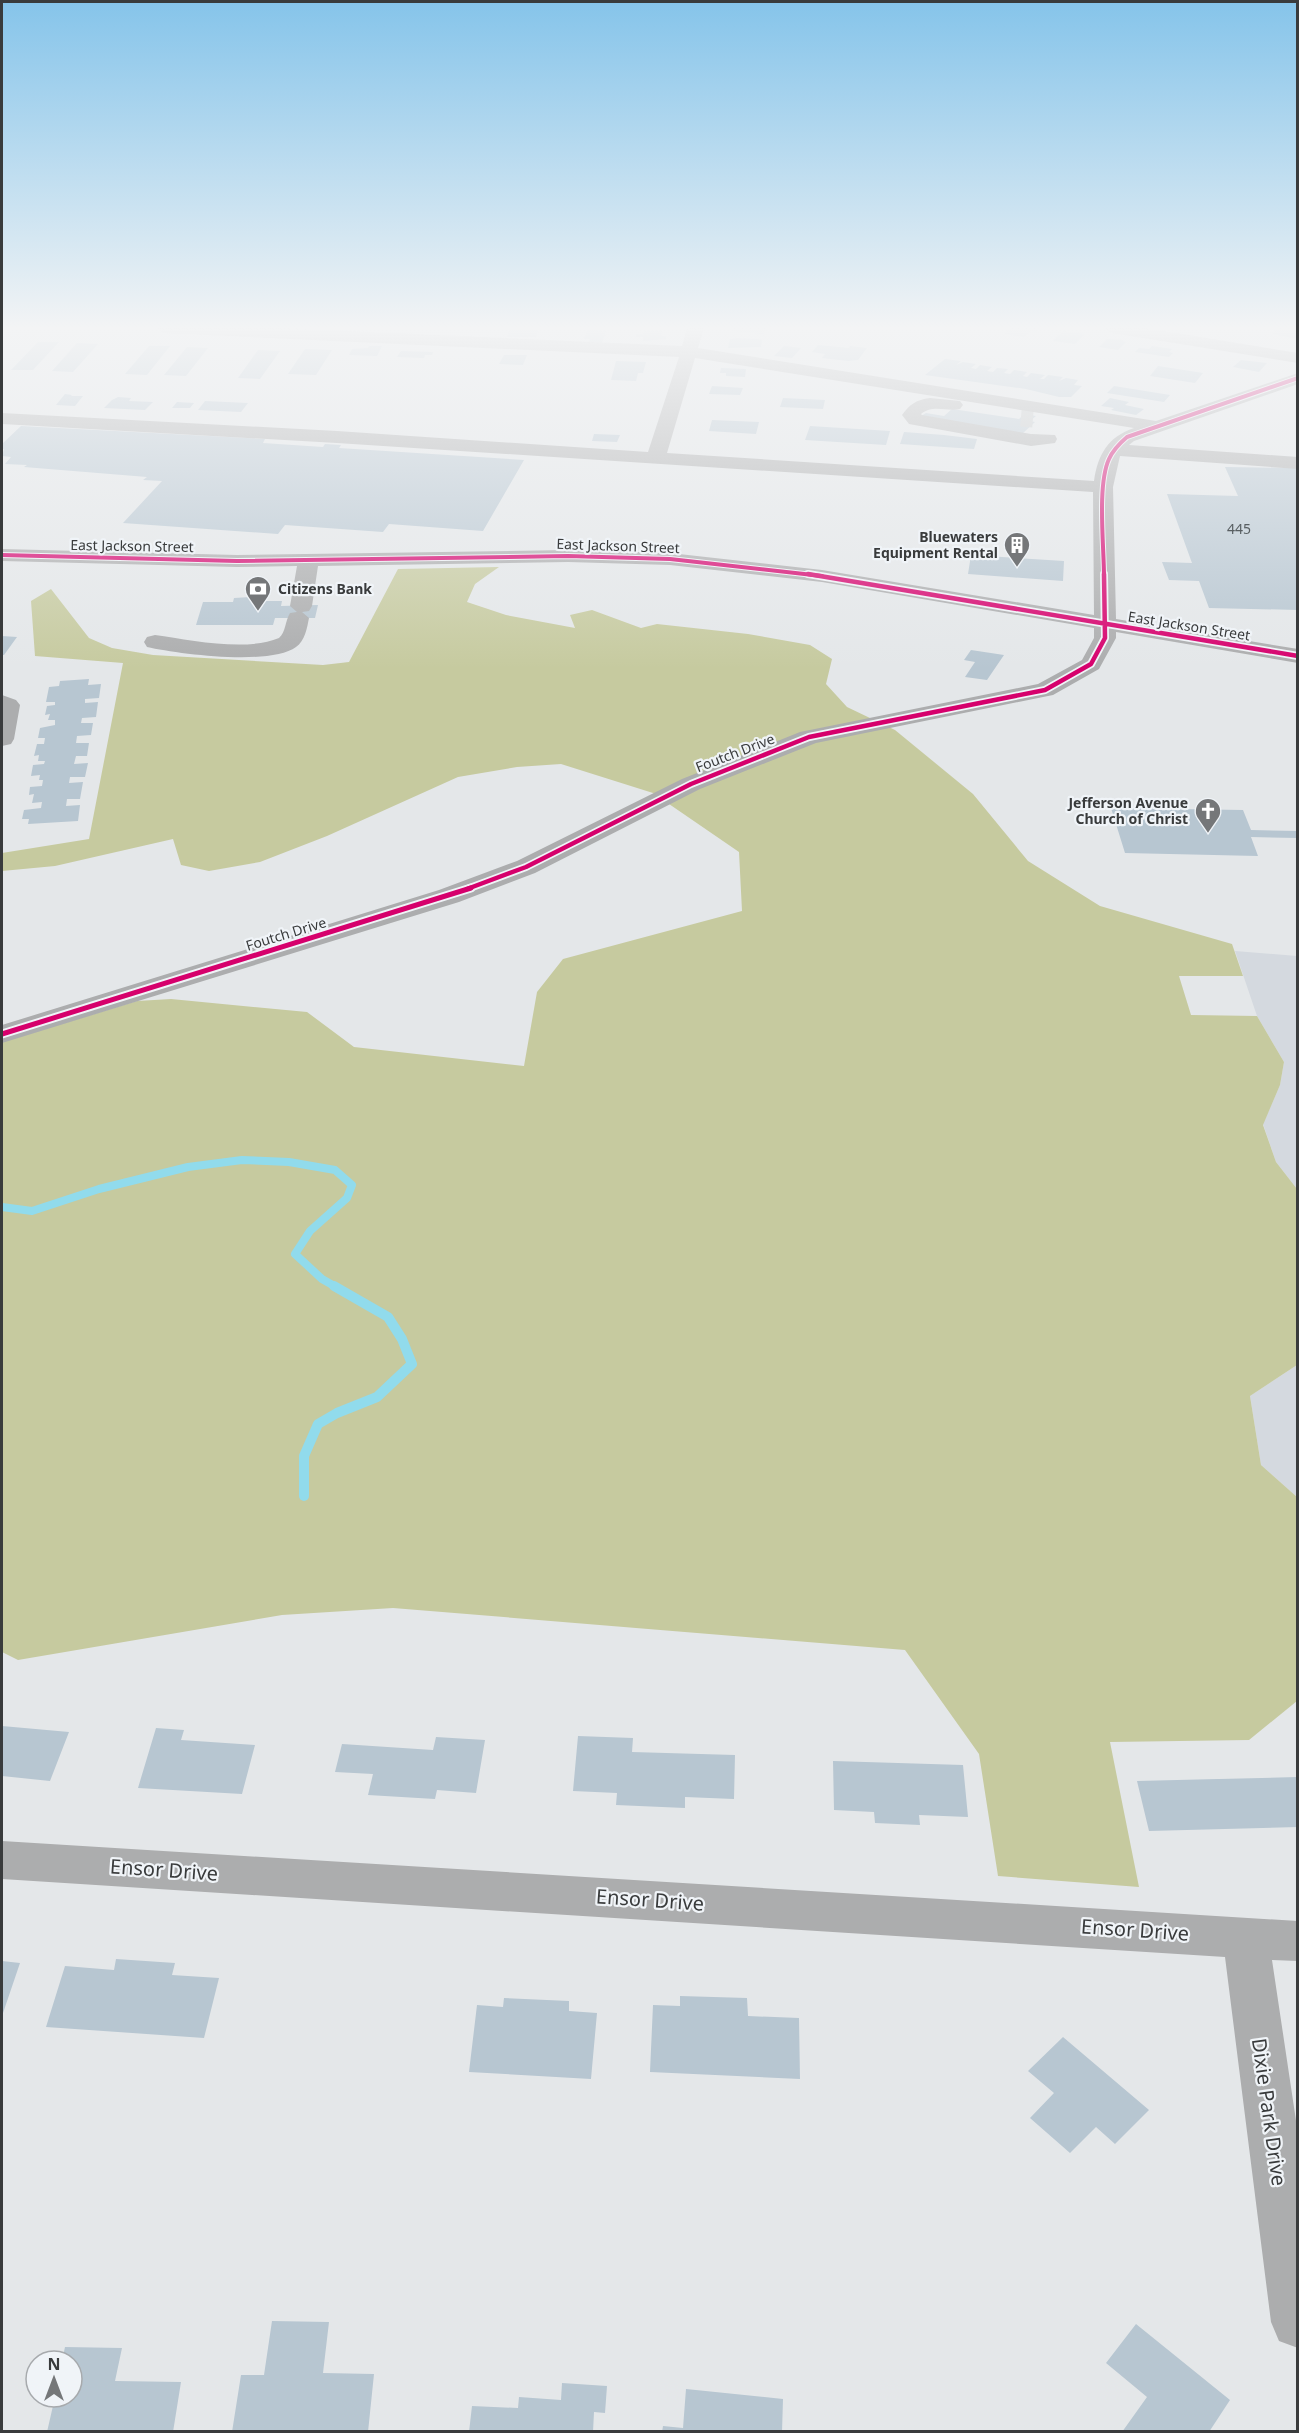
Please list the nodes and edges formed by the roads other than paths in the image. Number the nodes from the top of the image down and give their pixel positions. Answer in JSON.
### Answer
{"nodes":[{"id":1,"x":406,"y":442,"type":"edge"},
{"id":2,"x":661,"y":442,"type":"edge"},
{"id":3,"x":1122,"y":442,"type":"edge"},
{"id":4,"x":1112,"y":450,"type":"junction"},
{"id":5,"x":656,"y":458,"type":"junction"},
{"id":6,"x":1298,"y":463,"type":"edge"},
{"id":7,"x":1103,"y":487,"type":"junction"},
{"id":8,"x":2,"y":555,"type":"edge"},
{"id":9,"x":309,"y":559,"type":"junction"},
{"id":10,"x":1179,"y":619,"type":"dead end"},
{"id":11,"x":1103,"y":624,"type":"junction"},
{"id":12,"x":1158,"y":633,"type":"junction"},
{"id":13,"x":155,"y":642,"type":"dead end"},
{"id":14,"x":1298,"y":656,"type":"edge"},
{"id":15,"x":2,"y":702,"type":"edge"},
{"id":16,"x":2,"y":739,"type":"edge"},
{"id":17,"x":2,"y":1034,"type":"edge"},
{"id":18,"x":2,"y":1860,"type":"edge"},
{"id":19,"x":1246,"y":1937,"type":"junction"},
{"id":20,"x":1298,"y":1941,"type":"edge"},
{"id":21,"x":1298,"y":2322,"type":"edge"}],
"edges":[{"from":1,"to":5,"type":"street"},
{"from":2,"to":5,"type":"street"},
{"from":3,"to":4,"type":"street"},
{"from":4,"to":6,"type":"street"},
{"from":4,"to":7,"type":"street","name":"Foutch Drive"},
{"from":5,"to":7,"type":"street"},
{"from":7,"to":11,"type":"street","name":"Foutch Drive"},
{"from":8,"to":9,"type":"street","name":"East Jackson Street"},
{"from":9,"to":11,"type":"street","name":"East Jackson Street"},
{"from":9,"to":13,"type":"street"},
{"from":10,"to":12,"type":"street"},
{"from":11,"to":12,"type":"street","name":"East Jackson Street"},
{"from":11,"to":17,"type":"street","name":"Foutch Drive"},
{"from":12,"to":14,"type":"street","name":"East Jackson Street"},
{"from":15,"to":16,"type":"street"},
{"from":18,"to":19,"type":"street","name":"Ensor Drive"},
{"from":19,"to":20,"type":"street","name":"Ensor Drive"},
{"from":19,"to":21,"type":"street","name":"Dixie Park Drive"}]}
